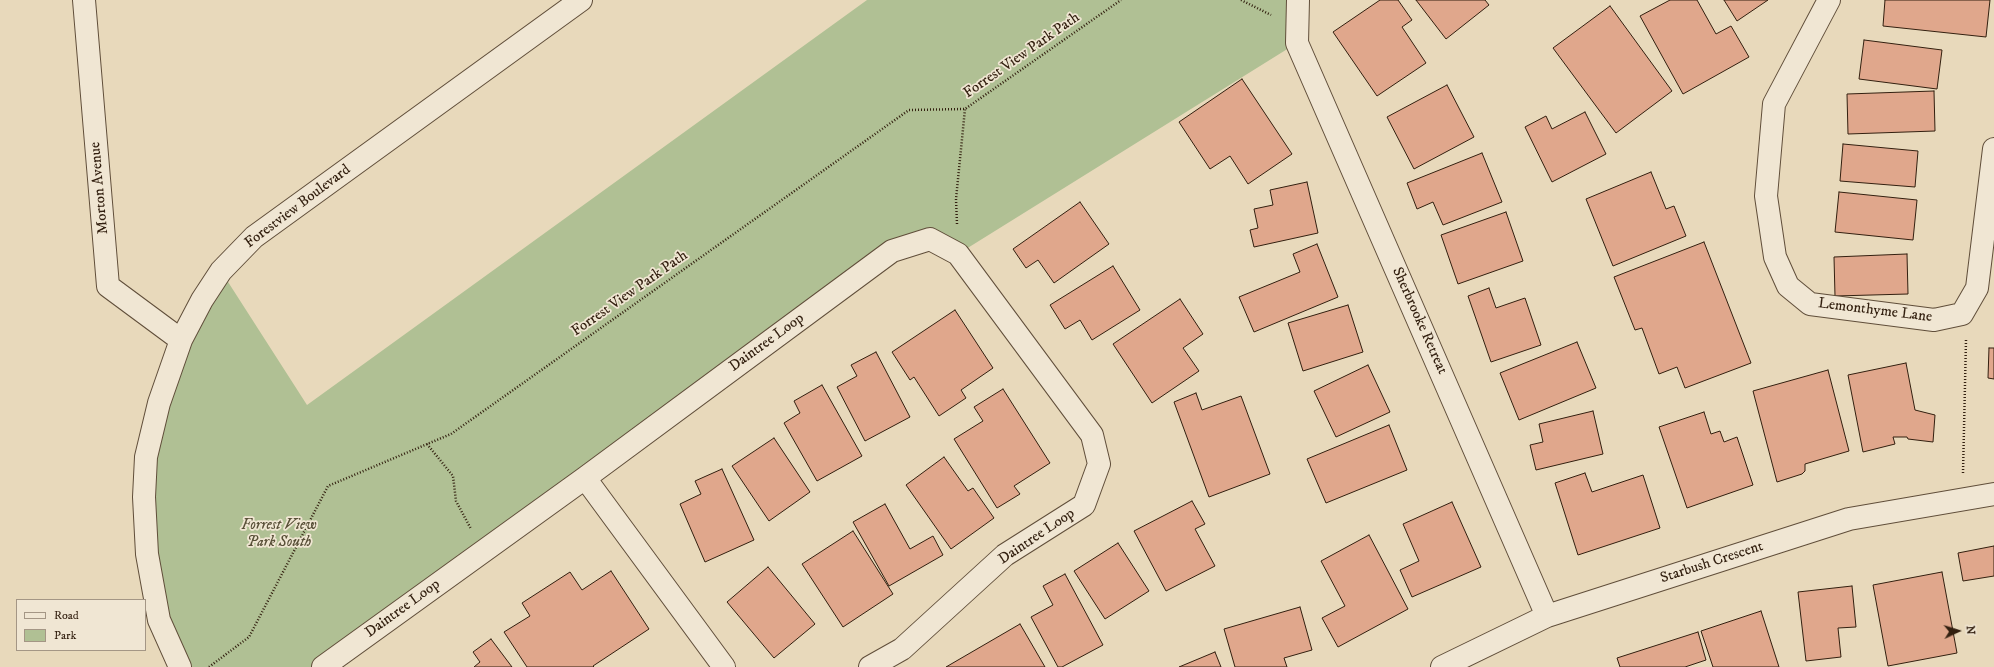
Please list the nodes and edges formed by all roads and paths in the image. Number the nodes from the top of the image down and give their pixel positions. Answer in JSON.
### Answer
{"nodes":[{"id":1,"x":84,"y":0,"type":"edge"},
{"id":2,"x":581,"y":0,"type":"edge"},
{"id":3,"x":1121,"y":0,"type":"edge"},
{"id":4,"x":1241,"y":0,"type":"edge"},
{"id":5,"x":1298,"y":0,"type":"edge"},
{"id":6,"x":1829,"y":0,"type":"edge"},
{"id":7,"x":1298,"y":25,"type":"junction"},
{"id":8,"x":965,"y":109,"type":"junction"},
{"id":9,"x":1994,"y":149,"type":"edge"},
{"id":10,"x":958,"y":254,"type":"junction"},
{"id":11,"x":1967,"y":306,"type":"junction"},
{"id":12,"x":180,"y":340,"type":"junction"},
{"id":13,"x":427,"y":444,"type":"junction"},
{"id":14,"x":585,"y":478,"type":"junction"},
{"id":15,"x":1994,"y":494,"type":"edge"},
{"id":16,"x":1963,"y":500,"type":"junction"},
{"id":17,"x":482,"y":552,"type":"junction"},
{"id":18,"x":1547,"y":616,"type":"junction"},
{"id":19,"x":180,"y":667,"type":"edge"},
{"id":20,"x":209,"y":667,"type":"edge"},
{"id":21,"x":323,"y":667,"type":"edge"},
{"id":22,"x":724,"y":667,"type":"edge"},
{"id":23,"x":870,"y":667,"type":"edge"},
{"id":24,"x":1442,"y":667,"type":"edge"}],
"edges":[{"from":1,"to":12,"type":"street","name":"Morton Avenue"},
{"from":2,"to":12,"type":"street","name":"Forestview Boulevard"},
{"from":3,"to":8,"type":"path","name":"Forrest View Park Path"},
{"from":4,"to":7,"type":"path"},
{"from":5,"to":7,"type":"street","name":"Sherbrooke Retreat"},
{"from":6,"to":11,"type":"street","name":"Lemonthyme Lane"},
{"from":7,"to":18,"type":"street","name":"Sherbrooke Retreat"},
{"from":8,"to":10,"type":"path"},
{"from":8,"to":13,"type":"path","name":"Forrest View Park Path"},
{"from":9,"to":11,"type":"street","name":"Lemonthyme Lane"},
{"from":10,"to":14,"type":"street","name":"Daintree Loop"},
{"from":10,"to":23,"type":"street","name":"Daintree Loop"},
{"from":11,"to":16,"type":"path"},
{"from":12,"to":19,"type":"street","name":"Forestview Boulevard"},
{"from":13,"to":17,"type":"path"},
{"from":13,"to":20,"type":"path","name":"Forrest View Park Path"},
{"from":14,"to":17,"type":"street","name":"Daintree Loop"},
{"from":14,"to":22,"type":"street"},
{"from":15,"to":16,"type":"street","name":"Starbush Crescent"},
{"from":16,"to":18,"type":"street","name":"Starbush Crescent"},
{"from":17,"to":21,"type":"street","name":"Daintree Loop"},
{"from":18,"to":24,"type":"street","name":"Starbush Crescent"}]}
